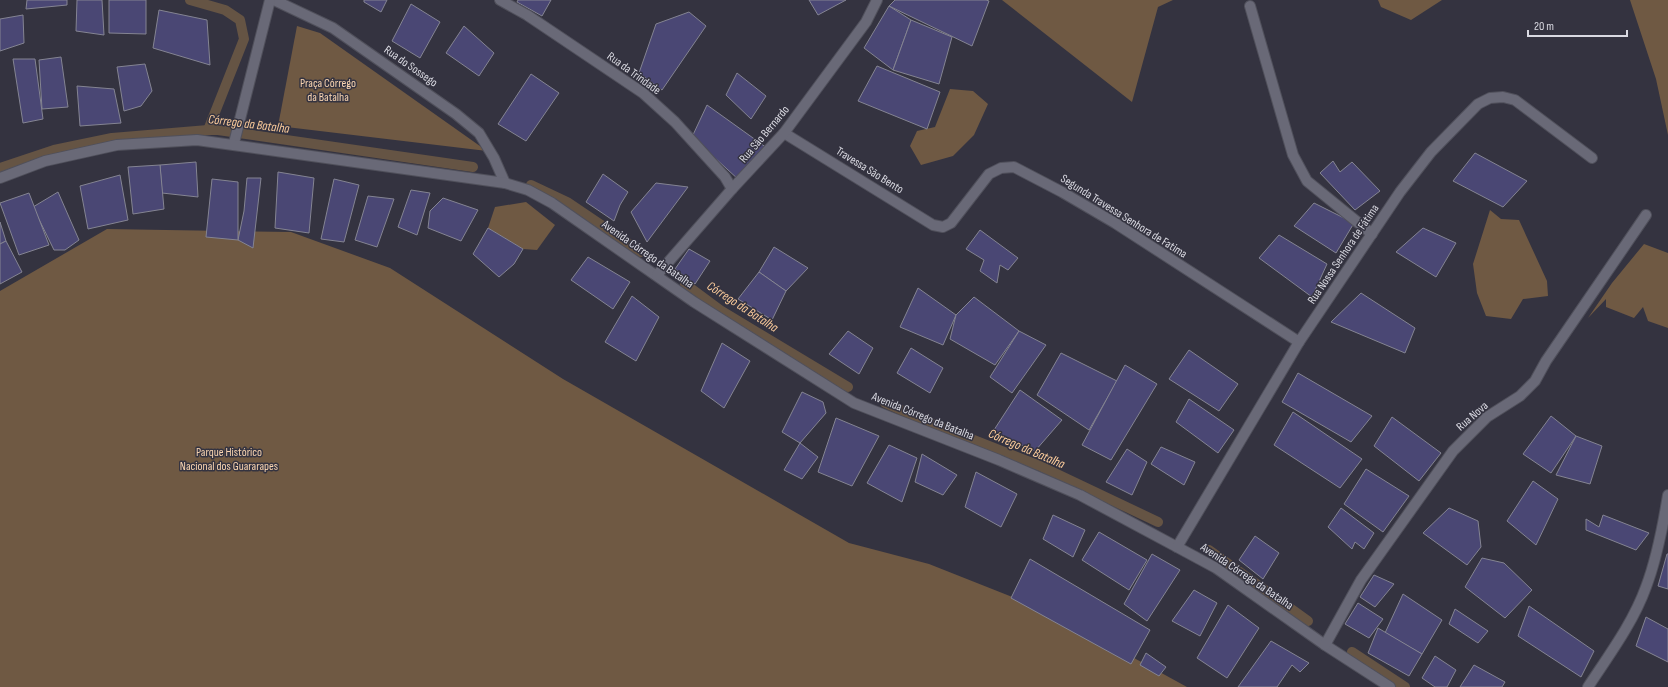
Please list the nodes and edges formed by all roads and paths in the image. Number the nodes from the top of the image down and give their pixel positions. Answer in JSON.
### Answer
{"nodes":[{"id":1,"x":270,"y":0,"type":"edge"},
{"id":2,"x":274,"y":0,"type":"edge"},
{"id":3,"x":500,"y":0,"type":"edge"},
{"id":4,"x":877,"y":0,"type":"edge"},
{"id":5,"x":1250,"y":6,"type":"dead end"},
{"id":6,"x":784,"y":133,"type":"junction"},
{"id":7,"x":234,"y":143,"type":"junction"},
{"id":8,"x":1592,"y":158,"type":"dead end"},
{"id":9,"x":0,"y":178,"type":"edge"},
{"id":10,"x":505,"y":183,"type":"junction"},
{"id":11,"x":732,"y":189,"type":"junction"},
{"id":12,"x":1646,"y":215,"type":"dead end"},
{"id":13,"x":943,"y":227,"type":"joint"},
{"id":14,"x":1372,"y":234,"type":"junction"},
{"id":15,"x":657,"y":275,"type":"junction"},
{"id":16,"x":1299,"y":342,"type":"junction"},
{"id":17,"x":1668,"y":496,"type":"edge"},
{"id":18,"x":1177,"y":546,"type":"junction"},
{"id":19,"x":1325,"y":645,"type":"junction"},
{"id":20,"x":1390,"y":687,"type":"edge"},
{"id":21,"x":1588,"y":687,"type":"edge"}],
"edges":[{"from":1,"to":7,"type":"street"},
{"from":2,"to":10,"type":"street","name":"Rua do Sossego"},
{"from":3,"to":11,"type":"street","name":"Rua da Trindade"},
{"from":4,"to":6,"type":"street","name":"Rua São Bernardo"},
{"from":5,"to":14,"type":"street"},
{"from":6,"to":11,"type":"street","name":"Rua São Bernardo"},
{"from":6,"to":13,"type":"street","name":"Travessa São Bento"},
{"from":7,"to":9,"type":"street","name":"Avenida Córrego da Batalha"},
{"from":7,"to":10,"type":"street","name":"Avenida Córrego da Batalha"},
{"from":8,"to":14,"type":"street","name":"Rua Nossa Senhora de Fátima"},
{"from":10,"to":15,"type":"street","name":"Avenida Córrego da Batalha"},
{"from":11,"to":15,"type":"street","name":"Rua São Bernardo"},
{"from":12,"to":19,"type":"street","name":"Rua Nova"},
{"from":13,"to":16,"type":"street","name":"Segunda Travessa Senhora de Fatima"},
{"from":14,"to":16,"type":"street","name":"Rua Nossa Senhora de Fátima"},
{"from":15,"to":18,"type":"street","name":"Avenida Córrego da Batalha"},
{"from":16,"to":18,"type":"street","name":"Rua Nossa Senhora de Fátima"},
{"from":17,"to":21,"type":"street"},
{"from":18,"to":19,"type":"street","name":"Avenida Córrego da Batalha"},
{"from":19,"to":20,"type":"street","name":"Avenida Córrego da Batalha"}]}
